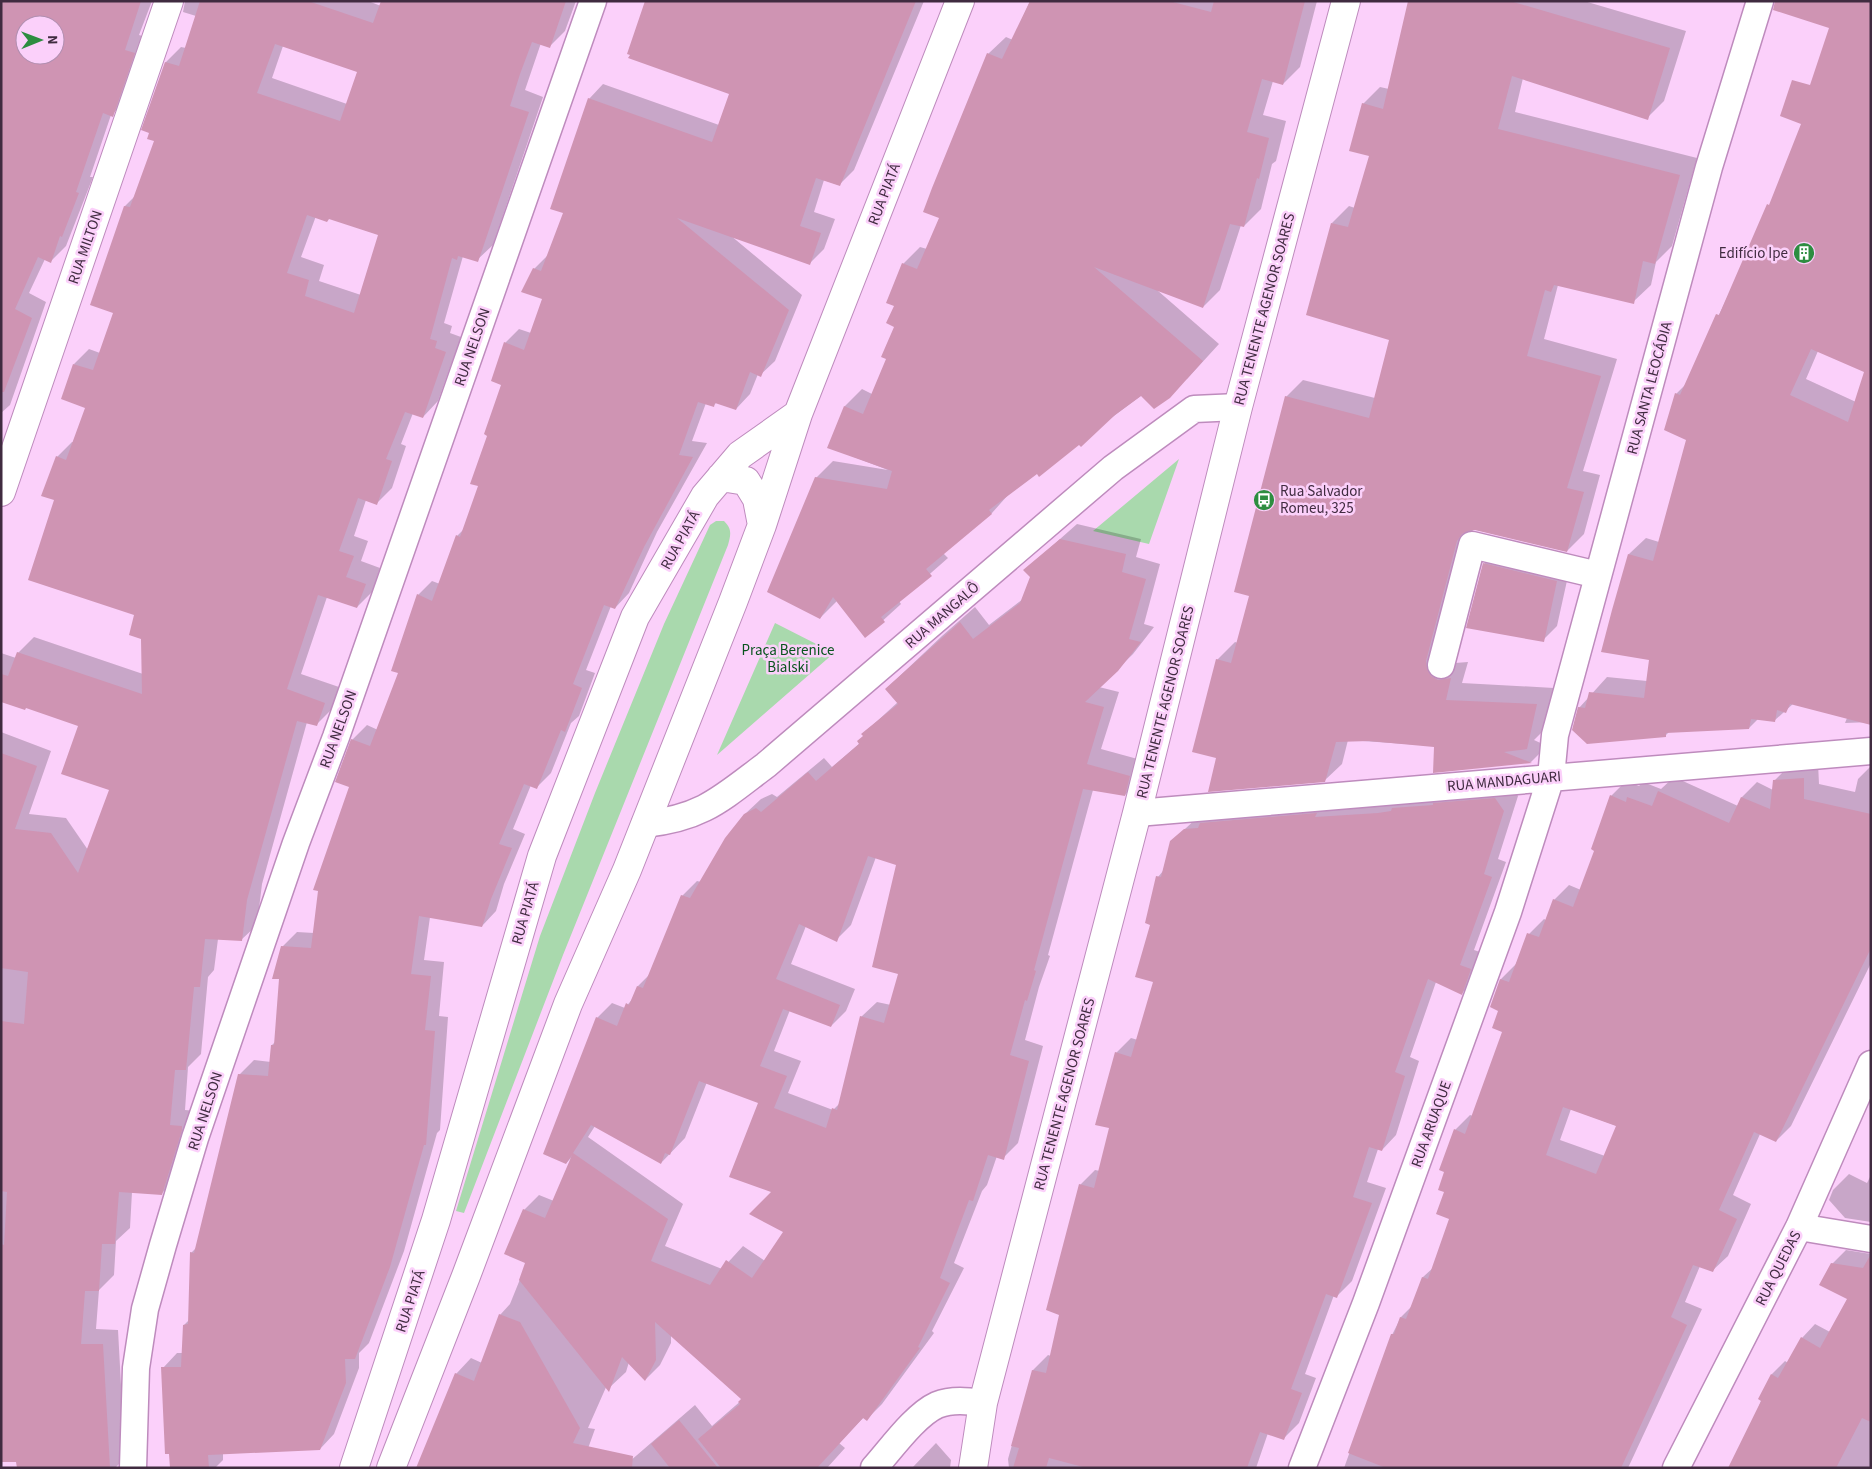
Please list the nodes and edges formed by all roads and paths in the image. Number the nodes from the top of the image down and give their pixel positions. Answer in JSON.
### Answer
{"nodes":[{"id":1,"x":169,"y":1,"type":"edge"},
{"id":2,"x":593,"y":1,"type":"edge"},
{"id":3,"x":960,"y":1,"type":"edge"},
{"id":4,"x":1346,"y":1,"type":"edge"},
{"id":5,"x":1760,"y":1,"type":"edge"},
{"id":6,"x":1238,"y":407,"type":"junction"},
{"id":7,"x":798,"y":414,"type":"junction"},
{"id":8,"x":721,"y":477,"type":"junction"},
{"id":9,"x":1,"y":492,"type":"edge"},
{"id":10,"x":762,"y":525,"type":"junction"},
{"id":11,"x":1598,"y":575,"type":"junction"},
{"id":12,"x":1441,"y":665,"type":"dead end"},
{"id":13,"x":1871,"y":751,"type":"edge"},
{"id":14,"x":1551,"y":777,"type":"junction"},
{"id":15,"x":1137,"y":813,"type":"junction"},
{"id":16,"x":645,"y":824,"type":"junction"},
{"id":17,"x":1871,"y":1064,"type":"edge"},
{"id":18,"x":1799,"y":1227,"type":"junction"},
{"id":19,"x":1871,"y":1239,"type":"edge"},
{"id":20,"x":983,"y":1403,"type":"junction"},
{"id":21,"x":133,"y":1468,"type":"edge"},
{"id":22,"x":354,"y":1468,"type":"edge"},
{"id":23,"x":391,"y":1468,"type":"edge"},
{"id":24,"x":874,"y":1468,"type":"edge"},
{"id":25,"x":972,"y":1468,"type":"edge"},
{"id":26,"x":1302,"y":1468,"type":"edge"},
{"id":27,"x":1676,"y":1468,"type":"edge"}],
"edges":[{"from":1,"to":9,"type":"street","name":"RUA MILTON"},
{"from":2,"to":21,"type":"street","name":"RUA NELSON"},
{"from":3,"to":7,"type":"street","name":"RUA PIATÁ"},
{"from":4,"to":6,"type":"street","name":"RUA TENENTE AGENOR SOARES"},
{"from":5,"to":11,"type":"street","name":"RUA SANTA LEOCÁDIA"},
{"from":6,"to":15,"type":"street","name":"RUA TENENTE AGENOR SOARES"},
{"from":6,"to":16,"type":"street","name":"RUA MANGALÔ"},
{"from":7,"to":8,"type":"street","name":"RUA PIATÁ"},
{"from":7,"to":10,"type":"street","name":"RUA PIATÁ"},
{"from":8,"to":10,"type":"street"},
{"from":8,"to":22,"type":"street","name":"RUA PIATÁ"},
{"from":10,"to":16,"type":"street","name":"RUA PIATÁ"},
{"from":11,"to":12,"type":"street"},
{"from":11,"to":14,"type":"street","name":"RUA SANTA LEOCÁDIA"},
{"from":13,"to":14,"type":"street","name":"RUA MANDAGUARI"},
{"from":14,"to":15,"type":"street","name":"RUA MANDAGUARI"},
{"from":14,"to":26,"type":"street","name":"RUA ARUAQUE"},
{"from":15,"to":20,"type":"street","name":"RUA TENENTE AGENOR SOARES"},
{"from":16,"to":23,"type":"street","name":"RUA PIATÁ"},
{"from":17,"to":18,"type":"street","name":"RUA QUEDAS"},
{"from":18,"to":19,"type":"street"},
{"from":18,"to":27,"type":"street","name":"RUA QUEDAS"},
{"from":20,"to":24,"type":"street"},
{"from":20,"to":25,"type":"street","name":"RUA TENENTE AGENOR SOARES"}]}
